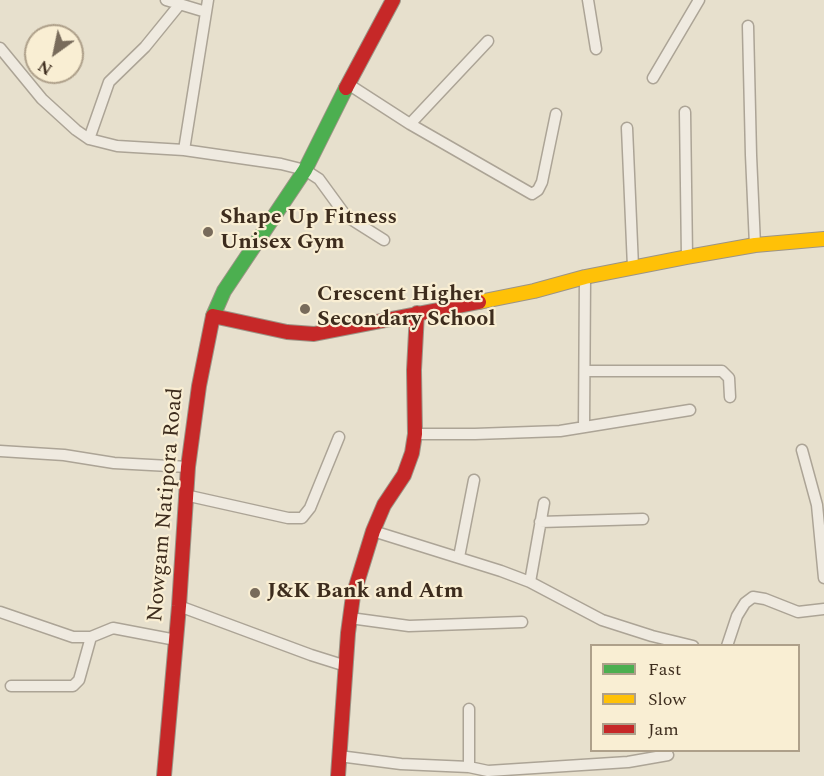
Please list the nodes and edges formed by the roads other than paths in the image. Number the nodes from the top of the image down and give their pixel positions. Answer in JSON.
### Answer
{"nodes":[{"id":1,"x":166,"y":0,"type":"edge"},
{"id":2,"x":208,"y":0,"type":"edge"},
{"id":3,"x":393,"y":0,"type":"edge"},
{"id":4,"x":588,"y":0,"type":"edge"},
{"id":5,"x":699,"y":0,"type":"edge"},
{"id":6,"x":180,"y":4,"type":"junction"},
{"id":7,"x":206,"y":12,"type":"junction"},
{"id":8,"x":748,"y":27,"type":"dead end"},
{"id":9,"x":488,"y":41,"type":"dead end"},
{"id":10,"x":0,"y":48,"type":"edge"},
{"id":11,"x":596,"y":50,"type":"dead end"},
{"id":12,"x":653,"y":78,"type":"dead end"},
{"id":13,"x":348,"y":84,"type":"junction"},
{"id":14,"x":685,"y":112,"type":"dead end"},
{"id":15,"x":556,"y":114,"type":"dead end"},
{"id":16,"x":410,"y":123,"type":"junction"},
{"id":17,"x":627,"y":128,"type":"dead end"},
{"id":18,"x":89,"y":139,"type":"junction"},
{"id":19,"x":184,"y":150,"type":"junction"},
{"id":20,"x":305,"y":170,"type":"junction"},
{"id":21,"x":824,"y":239,"type":"edge"},
{"id":22,"x":384,"y":240,"type":"dead end"},
{"id":23,"x":755,"y":245,"type":"junction"},
{"id":24,"x":687,"y":257,"type":"junction"},
{"id":25,"x":633,"y":267,"type":"junction"},
{"id":26,"x":585,"y":277,"type":"junction"},
{"id":27,"x":417,"y":313,"type":"junction"},
{"id":28,"x":213,"y":316,"type":"junction"},
{"id":29,"x":585,"y":370,"type":"junction"},
{"id":30,"x":730,"y":397,"type":"dead end"},
{"id":31,"x":690,"y":410,"type":"dead end"},
{"id":32,"x":584,"y":427,"type":"junction"},
{"id":33,"x":415,"y":434,"type":"junction"},
{"id":34,"x":339,"y":437,"type":"dead end"},
{"id":35,"x":1,"y":448,"type":"edge"},
{"id":36,"x":802,"y":450,"type":"dead end"},
{"id":37,"x":188,"y":467,"type":"junction"},
{"id":38,"x":474,"y":480,"type":"dead end"},
{"id":39,"x":185,"y":495,"type":"junction"},
{"id":40,"x":544,"y":503,"type":"dead end"},
{"id":41,"x":643,"y":519,"type":"dead end"},
{"id":42,"x":540,"y":522,"type":"junction"},
{"id":43,"x":373,"y":531,"type":"junction"},
{"id":44,"x":459,"y":557,"type":"junction"},
{"id":45,"x":824,"y":578,"type":"edge"},
{"id":46,"x":530,"y":582,"type":"junction"},
{"id":47,"x":179,"y":606,"type":"junction"},
{"id":48,"x":824,"y":609,"type":"edge"},
{"id":49,"x":0,"y":612,"type":"edge"},
{"id":50,"x":350,"y":618,"type":"junction"},
{"id":51,"x":522,"y":622,"type":"dead end"},
{"id":52,"x":91,"y":637,"type":"junction"},
{"id":53,"x":176,"y":640,"type":"junction"},
{"id":54,"x":688,"y":644,"type":"edge"},
{"id":55,"x":727,"y":644,"type":"edge"},
{"id":56,"x":346,"y":666,"type":"junction"},
{"id":57,"x":11,"y":686,"type":"dead end"},
{"id":58,"x":469,"y":709,"type":"dead end"},
{"id":59,"x":669,"y":755,"type":"dead end"},
{"id":60,"x":339,"y":756,"type":"junction"},
{"id":61,"x":401,"y":764,"type":"junction"},
{"id":62,"x":469,"y":767,"type":"junction"},
{"id":63,"x":580,"y":771,"type":"edge"},
{"id":64,"x":488,"y":773,"type":"edge"},
{"id":65,"x":164,"y":776,"type":"edge"},
{"id":66,"x":338,"y":776,"type":"edge"},
{"id":67,"x":401,"y":776,"type":"edge"}],
"edges":[{"from":1,"to":6,"type":"street"},
{"from":2,"to":7,"type":"street"},
{"from":3,"to":13,"type":"street","name":"Nowgam Natipora Road"},
{"from":4,"to":11,"type":"street"},
{"from":5,"to":12,"type":"street"},
{"from":6,"to":7,"type":"street"},
{"from":6,"to":18,"type":"street"},
{"from":7,"to":19,"type":"street"},
{"from":8,"to":23,"type":"street"},
{"from":9,"to":16,"type":"street"},
{"from":10,"to":18,"type":"street"},
{"from":13,"to":16,"type":"street"},
{"from":13,"to":20,"type":"street","name":"Nowgam Natipora Road"},
{"from":14,"to":24,"type":"street"},
{"from":15,"to":16,"type":"street"},
{"from":17,"to":25,"type":"street"},
{"from":18,"to":19,"type":"street"},
{"from":19,"to":20,"type":"street"},
{"from":20,"to":22,"type":"street"},
{"from":20,"to":28,"type":"street","name":"Nowgam Natipora Road"},
{"from":21,"to":23,"type":"street"},
{"from":23,"to":24,"type":"street"},
{"from":24,"to":25,"type":"street"},
{"from":25,"to":26,"type":"street"},
{"from":26,"to":27,"type":"street"},
{"from":26,"to":29,"type":"street"},
{"from":27,"to":28,"type":"street"},
{"from":27,"to":33,"type":"street"},
{"from":28,"to":37,"type":"street","name":"Nowgam Natipora Road"},
{"from":29,"to":30,"type":"street"},
{"from":29,"to":32,"type":"street"},
{"from":31,"to":32,"type":"street"},
{"from":32,"to":33,"type":"street"},
{"from":33,"to":43,"type":"street"},
{"from":34,"to":39,"type":"street"},
{"from":35,"to":37,"type":"street"},
{"from":36,"to":45,"type":"street"},
{"from":37,"to":39,"type":"street","name":"Nowgam Natipora Road"},
{"from":38,"to":44,"type":"street"},
{"from":39,"to":47,"type":"street","name":"Nowgam Natipora Road"},
{"from":40,"to":42,"type":"street"},
{"from":41,"to":42,"type":"street"},
{"from":42,"to":46,"type":"street"},
{"from":43,"to":44,"type":"street"},
{"from":43,"to":50,"type":"street"},
{"from":44,"to":46,"type":"street"},
{"from":46,"to":54,"type":"street"},
{"from":47,"to":53,"type":"street","name":"Nowgam Natipora Road"},
{"from":47,"to":56,"type":"street"},
{"from":48,"to":55,"type":"street"},
{"from":49,"to":52,"type":"street"},
{"from":50,"to":51,"type":"street"},
{"from":50,"to":56,"type":"street"},
{"from":52,"to":53,"type":"street"},
{"from":52,"to":57,"type":"street"},
{"from":53,"to":65,"type":"street","name":"Nowgam Natipora Road"},
{"from":56,"to":60,"type":"street"},
{"from":58,"to":62,"type":"street"},
{"from":59,"to":63,"type":"street"},
{"from":60,"to":61,"type":"street"},
{"from":60,"to":66,"type":"street"},
{"from":61,"to":62,"type":"street"},
{"from":61,"to":67,"type":"street"},
{"from":62,"to":64,"type":"street"},
{"from":63,"to":64,"type":"street"}]}
